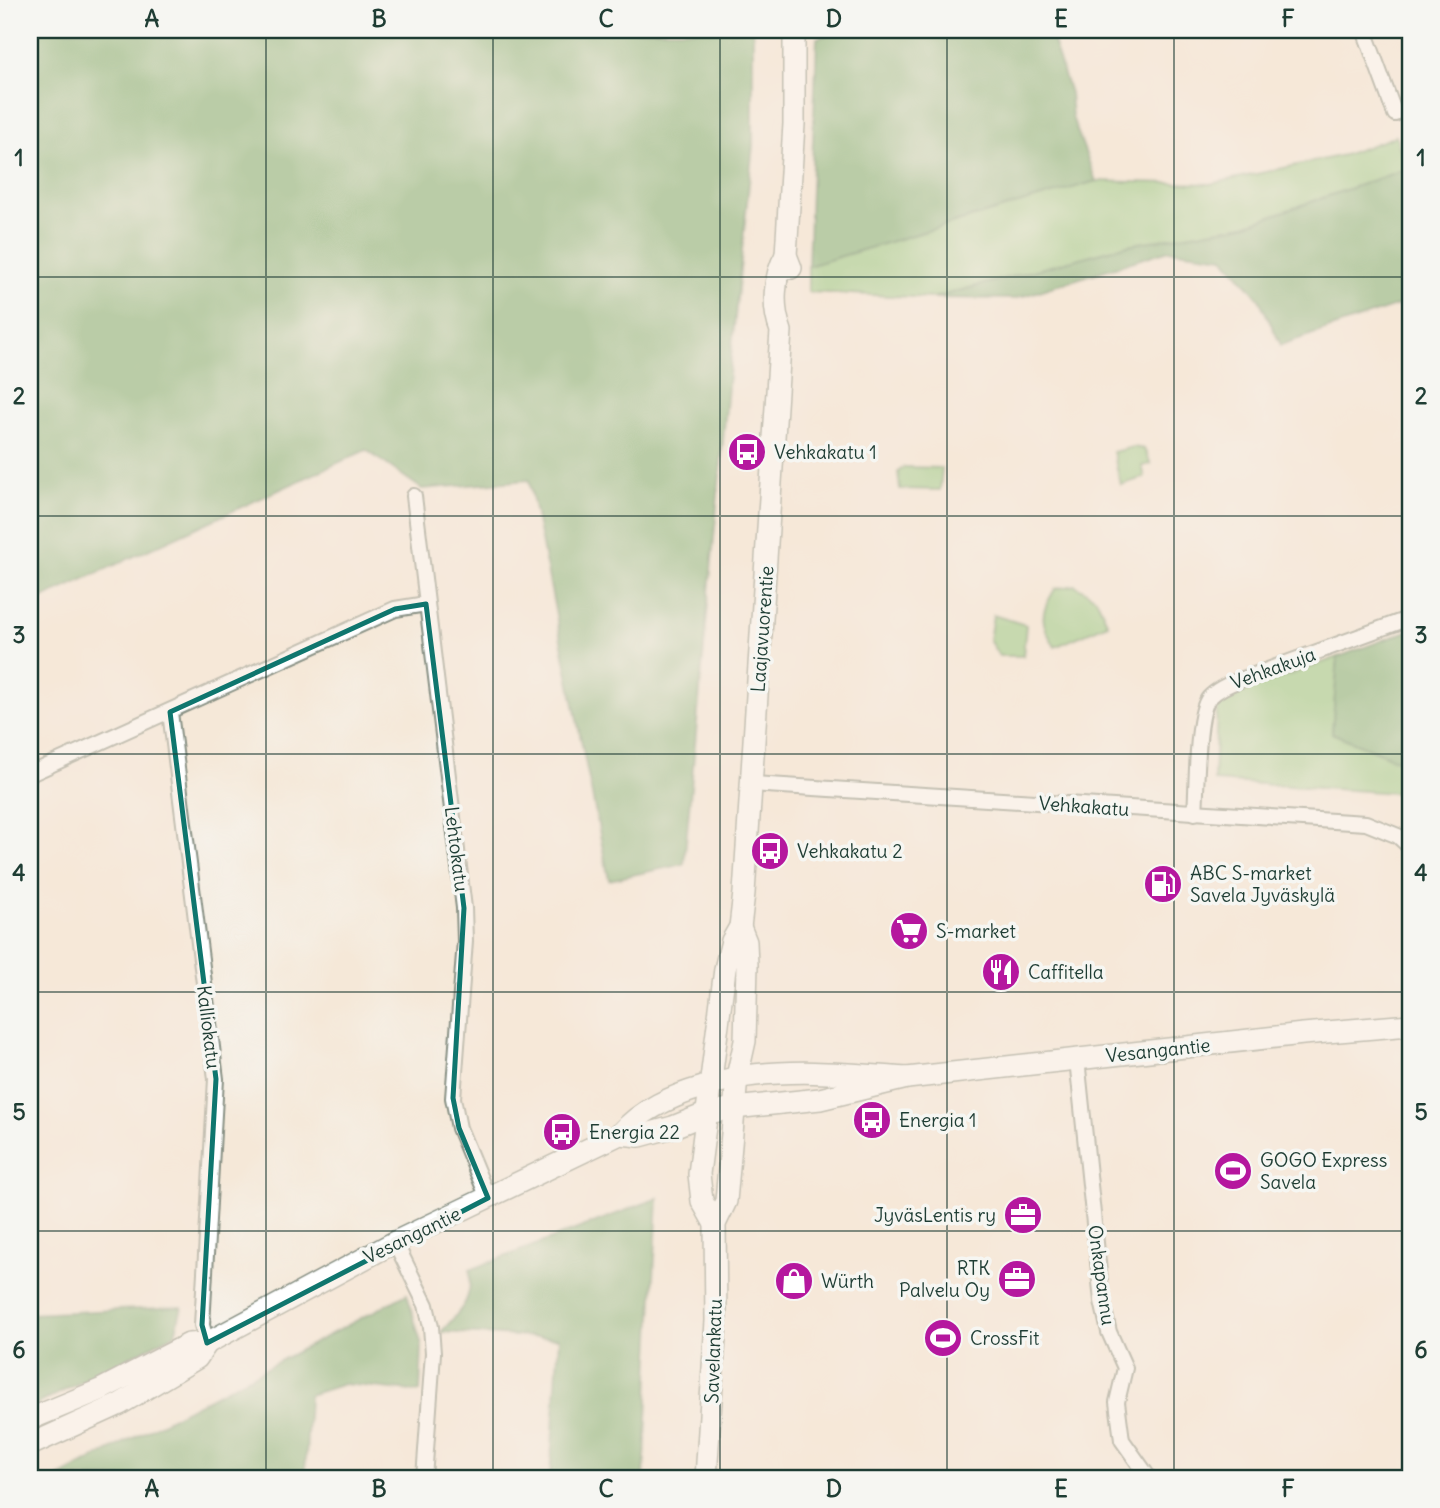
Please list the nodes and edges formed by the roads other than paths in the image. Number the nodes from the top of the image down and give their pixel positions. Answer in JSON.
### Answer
{"nodes":[{"id":1,"x":794,"y":30,"type":"edge"},
{"id":2,"x":1364,"y":30,"type":"edge"},
{"id":3,"x":1395,"y":114,"type":"dead end"},
{"id":4,"x":414,"y":496,"type":"dead end"},
{"id":5,"x":426,"y":604,"type":"junction"},
{"id":6,"x":1410,"y":618,"type":"edge"},
{"id":7,"x":170,"y":712,"type":"junction"},
{"id":8,"x":30,"y":774,"type":"edge"},
{"id":9,"x":752,"y":784,"type":"junction"},
{"id":10,"x":1195,"y":813,"type":"junction"},
{"id":11,"x":1410,"y":847,"type":"edge"},
{"id":12,"x":740,"y":928,"type":"junction"},
{"id":13,"x":1410,"y":1025,"type":"edge"},
{"id":14,"x":1077,"y":1059,"type":"junction"},
{"id":15,"x":737,"y":1077,"type":"junction"},
{"id":16,"x":907,"y":1078,"type":"junction"},
{"id":17,"x":711,"y":1085,"type":"junction"},
{"id":18,"x":734,"y":1108,"type":"junction"},
{"id":19,"x":708,"y":1113,"type":"junction"},
{"id":20,"x":620,"y":1134,"type":"junction"},
{"id":21,"x":488,"y":1198,"type":"junction"},
{"id":22,"x":715,"y":1224,"type":"junction"},
{"id":23,"x":395,"y":1242,"type":"junction"},
{"id":24,"x":207,"y":1343,"type":"junction"},
{"id":25,"x":30,"y":1419,"type":"edge"},
{"id":26,"x":30,"y":1445,"type":"edge"},
{"id":27,"x":424,"y":1478,"type":"edge"},
{"id":28,"x":706,"y":1478,"type":"edge"},
{"id":29,"x":1149,"y":1478,"type":"edge"}],
"edges":[{"from":1,"to":9,"type":"main road","name":"Laajavuorentie"},
{"from":2,"to":3,"type":"street"},
{"from":4,"to":5,"type":"street","name":"Lehtokatu"},
{"from":5,"to":7,"type":"street"},
{"from":5,"to":21,"type":"street","name":"Lehtokatu"},
{"from":6,"to":10,"type":"street","name":"Vehkakuja"},
{"from":7,"to":8,"type":"street"},
{"from":7,"to":24,"type":"street","name":"Kalliokatu"},
{"from":9,"to":10,"type":"street","name":"Vehkakatu"},
{"from":9,"to":12,"type":"main road","name":"Laajavuorentie"},
{"from":10,"to":11,"type":"street","name":"Vehkakatu"},
{"from":12,"to":15,"type":"main road","name":"Laajavuorentie"},
{"from":12,"to":17,"type":"main road","name":"Laajavuorentie"},
{"from":13,"to":14,"type":"main road","name":"Vesangantie"},
{"from":14,"to":16,"type":"main road","name":"Vesangantie"},
{"from":14,"to":29,"type":"street","name":"Onkapannu"},
{"from":15,"to":16,"type":"main road","name":"Vesangantie"},
{"from":15,"to":17,"type":"main road","name":"Vesangantie"},
{"from":15,"to":18,"type":"main road","name":"Savelankatu"},
{"from":16,"to":18,"type":"main road","name":"Vesangantie"},
{"from":17,"to":19,"type":"main road","name":"Laajavuorentie"},
{"from":17,"to":20,"type":"main road","name":"Vesangantie"},
{"from":18,"to":19,"type":"main road","name":"Vesangantie"},
{"from":18,"to":22,"type":"main road","name":"Savelankatu"},
{"from":19,"to":20,"type":"main road","name":"Vesangantie"},
{"from":19,"to":22,"type":"main road","name":"Savelankatu"},
{"from":20,"to":21,"type":"main road","name":"Vesangantie"},
{"from":21,"to":23,"type":"main road","name":"Vesangantie"},
{"from":22,"to":28,"type":"main road","name":"Savelankatu"},
{"from":23,"to":24,"type":"main road","name":"Vesangantie"},
{"from":23,"to":27,"type":"street"},
{"from":24,"to":25,"type":"main road","name":"Vesangantie"},
{"from":24,"to":26,"type":"main road","name":"Vesangantie"}]}
